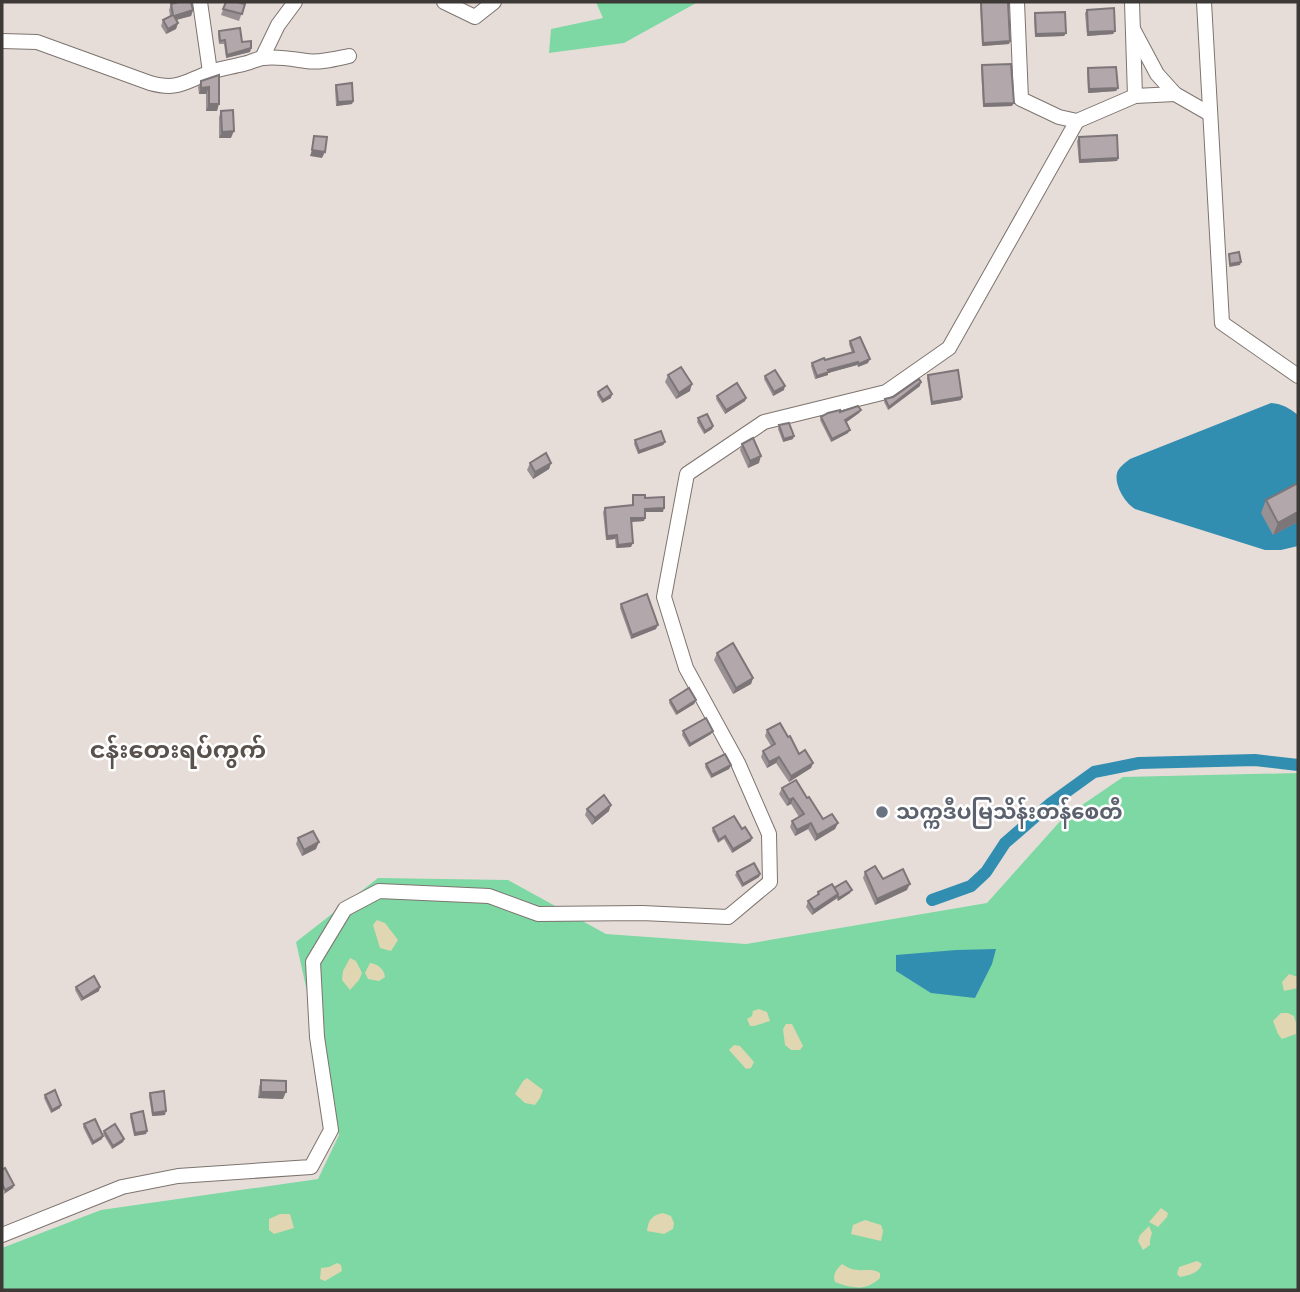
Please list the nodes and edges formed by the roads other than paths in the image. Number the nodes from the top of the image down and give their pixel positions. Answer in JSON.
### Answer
{"nodes":[{"id":1,"x":200,"y":2,"type":"edge"},
{"id":2,"x":295,"y":2,"type":"edge"},
{"id":3,"x":444,"y":2,"type":"edge"},
{"id":4,"x":494,"y":2,"type":"edge"},
{"id":5,"x":1017,"y":2,"type":"edge"},
{"id":6,"x":1132,"y":2,"type":"edge"},
{"id":7,"x":1204,"y":2,"type":"edge"},
{"id":8,"x":1133,"y":29,"type":"junction"},
{"id":9,"x":2,"y":41,"type":"edge"},
{"id":10,"x":349,"y":56,"type":"dead end"},
{"id":11,"x":262,"y":58,"type":"junction"},
{"id":12,"x":210,"y":72,"type":"junction"},
{"id":13,"x":1175,"y":94,"type":"junction"},
{"id":14,"x":1135,"y":96,"type":"junction"},
{"id":15,"x":1210,"y":114,"type":"junction"},
{"id":16,"x":1077,"y":121,"type":"junction"},
{"id":17,"x":1298,"y":376,"type":"edge"},
{"id":18,"x":2,"y":1235,"type":"edge"}],
"edges":[{"from":1,"to":12,"type":"street"},
{"from":2,"to":11,"type":"street"},
{"from":3,"to":4,"type":"street"},
{"from":5,"to":16,"type":"street"},
{"from":6,"to":8,"type":"street"},
{"from":7,"to":15,"type":"street"},
{"from":8,"to":13,"type":"street"},
{"from":8,"to":14,"type":"street"},
{"from":9,"to":12,"type":"street"},
{"from":10,"to":11,"type":"street"},
{"from":11,"to":12,"type":"street"},
{"from":13,"to":14,"type":"street"},
{"from":13,"to":15,"type":"street"},
{"from":14,"to":16,"type":"street"},
{"from":15,"to":17,"type":"street"},
{"from":16,"to":18,"type":"street"}]}
